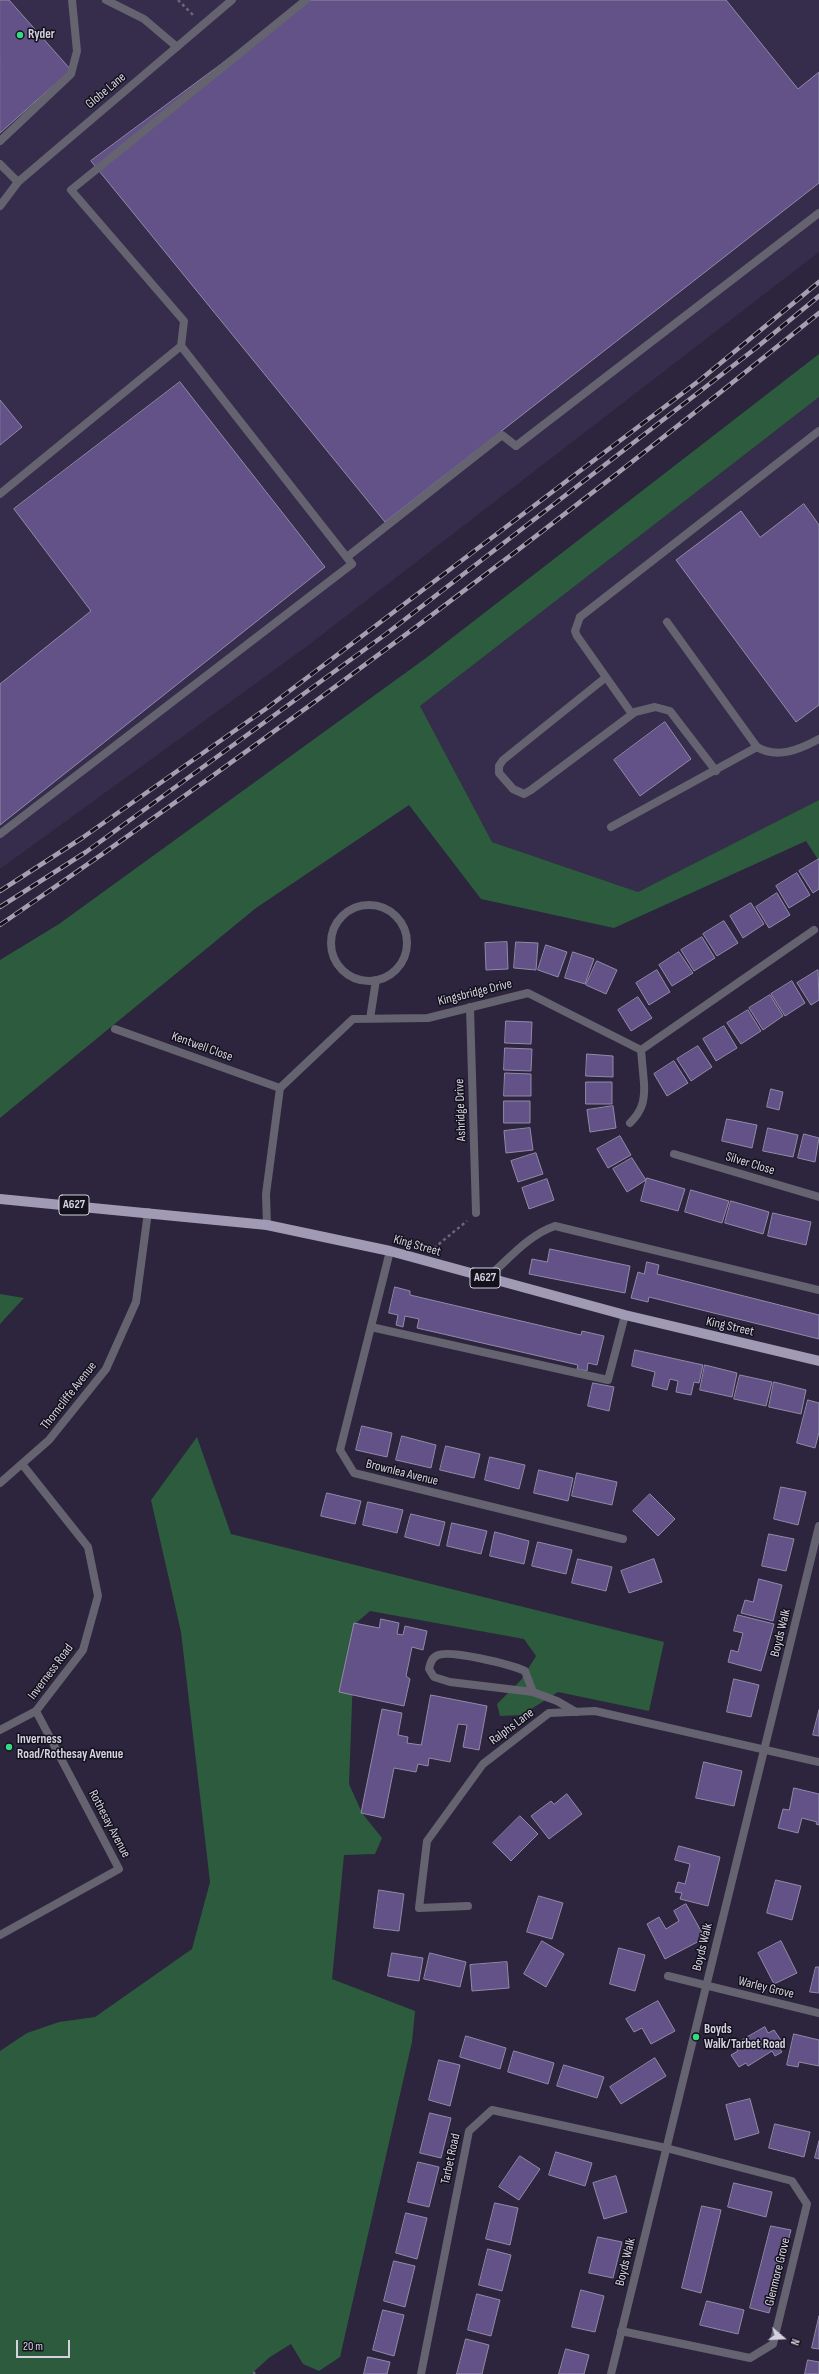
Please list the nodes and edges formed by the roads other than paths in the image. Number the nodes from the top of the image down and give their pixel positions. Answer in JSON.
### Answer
{"nodes":[{"id":1,"x":72,"y":0,"type":"edge"},
{"id":2,"x":106,"y":0,"type":"edge"},
{"id":3,"x":232,"y":0,"type":"edge"},
{"id":4,"x":306,"y":0,"type":"edge"},
{"id":5,"x":177,"y":47,"type":"junction"},
{"id":6,"x":0,"y":141,"type":"edge"},
{"id":7,"x":0,"y":164,"type":"edge"},
{"id":8,"x":18,"y":182,"type":"junction"},
{"id":9,"x":0,"y":206,"type":"edge"},
{"id":10,"x":819,"y":213,"type":"edge"},
{"id":11,"x":181,"y":346,"type":"junction"},
{"id":12,"x":819,"y":431,"type":"edge"},
{"id":13,"x":0,"y":494,"type":"edge"},
{"id":14,"x":347,"y":557,"type":"junction"},
{"id":15,"x":667,"y":622,"type":"dead end"},
{"id":16,"x":605,"y":678,"type":"junction"},
{"id":17,"x":632,"y":714,"type":"junction"},
{"id":18,"x":819,"y":739,"type":"edge"},
{"id":19,"x":757,"y":747,"type":"junction"},
{"id":20,"x":716,"y":770,"type":"junction"},
{"id":21,"x":612,"y":827,"type":"dead end"},
{"id":22,"x":0,"y":834,"type":"edge"},
{"id":23,"x":814,"y":930,"type":"dead end"},
{"id":24,"x":376,"y":980,"type":"junction"},
{"id":25,"x":470,"y":1007,"type":"junction"},
{"id":26,"x":370,"y":1019,"type":"junction"},
{"id":27,"x":115,"y":1029,"type":"dead end"},
{"id":28,"x":641,"y":1050,"type":"junction"},
{"id":29,"x":280,"y":1088,"type":"junction"},
{"id":30,"x":630,"y":1123,"type":"dead end"},
{"id":31,"x":674,"y":1154,"type":"dead end"},
{"id":32,"x":819,"y":1197,"type":"edge"},
{"id":33,"x":0,"y":1199,"type":"edge"},
{"id":34,"x":148,"y":1212,"type":"junction"},
{"id":35,"x":476,"y":1213,"type":"road end"},
{"id":36,"x":267,"y":1225,"type":"junction"},
{"id":37,"x":390,"y":1251,"type":"junction"},
{"id":38,"x":486,"y":1278,"type":"junction"},
{"id":39,"x":819,"y":1290,"type":"edge"},
{"id":40,"x":625,"y":1315,"type":"junction"},
{"id":41,"x":371,"y":1327,"type":"junction"},
{"id":42,"x":819,"y":1361,"type":"edge"},
{"id":43,"x":22,"y":1464,"type":"junction"},
{"id":44,"x":0,"y":1483,"type":"edge"},
{"id":45,"x":819,"y":1526,"type":"edge"},
{"id":46,"x":624,"y":1540,"type":"dead end"},
{"id":47,"x":533,"y":1692,"type":"junction"},
{"id":48,"x":36,"y":1712,"type":"junction"},
{"id":49,"x":576,"y":1712,"type":"junction"},
{"id":50,"x":0,"y":1730,"type":"edge"},
{"id":51,"x":765,"y":1748,"type":"junction"},
{"id":52,"x":819,"y":1762,"type":"edge"},
{"id":53,"x":468,"y":1906,"type":"dead end"},
{"id":54,"x":0,"y":1935,"type":"edge"},
{"id":55,"x":668,"y":1976,"type":"dead end"},
{"id":56,"x":706,"y":1985,"type":"junction"},
{"id":57,"x":819,"y":2013,"type":"edge"},
{"id":58,"x":666,"y":2148,"type":"junction"},
{"id":59,"x":621,"y":2331,"type":"junction"},
{"id":60,"x":421,"y":2374,"type":"edge"},
{"id":61,"x":611,"y":2374,"type":"edge"}],
"edges":[{"from":1,"to":6,"type":"street"},
{"from":2,"to":5,"type":"street"},
{"from":3,"to":5,"type":"street","name":"Globe Lane"},
{"from":4,"to":11,"type":"street"},
{"from":5,"to":8,"type":"street","name":"Globe Lane"},
{"from":7,"to":8,"type":"street"},
{"from":8,"to":9,"type":"street","name":"Globe Lane"},
{"from":10,"to":14,"type":"street"},
{"from":11,"to":13,"type":"street"},
{"from":11,"to":14,"type":"street"},
{"from":12,"to":16,"type":"street"},
{"from":14,"to":22,"type":"street"},
{"from":15,"to":19,"type":"street"},
{"from":16,"to":17,"type":"street"},
{"from":16,"to":17,"type":"street"},
{"from":17,"to":20,"type":"street"},
{"from":18,"to":19,"type":"street"},
{"from":19,"to":20,"type":"street"},
{"from":20,"to":21,"type":"street"},
{"from":23,"to":28,"type":"street"},
{"from":24,"to":24,"type":"street"},
{"from":24,"to":26,"type":"street"},
{"from":25,"to":26,"type":"street","name":"Kingsbridge Drive"},
{"from":25,"to":28,"type":"street","name":"Kingsbridge Drive"},
{"from":25,"to":35,"type":"street","name":"Ashridge Drive"},
{"from":26,"to":29,"type":"street","name":"Kingsbridge Drive"},
{"from":27,"to":29,"type":"street","name":"Kentwell Close"},
{"from":28,"to":30,"type":"street"},
{"from":29,"to":36,"type":"street"},
{"from":31,"to":32,"type":"street","name":"Silver Close"},
{"from":33,"to":34,"type":"main road","name":"King Street","number":"A627"},
{"from":34,"to":36,"type":"main road","name":"King Street","number":"A627"},
{"from":34,"to":43,"type":"street","name":"Thorncliffe Avenue"},
{"from":36,"to":37,"type":"main road","name":"King Street","number":"A627"},
{"from":37,"to":38,"type":"main road","name":"King Street","number":"A627"},
{"from":37,"to":41,"type":"street","name":"Brownlea Avenue"},
{"from":38,"to":39,"type":"street"},
{"from":38,"to":40,"type":"main road","name":"King Street","number":"A627"},
{"from":40,"to":41,"type":"street"},
{"from":40,"to":42,"type":"main road","name":"King Street","number":"A627"},
{"from":41,"to":46,"type":"street","name":"Brownlea Avenue"},
{"from":43,"to":44,"type":"street","name":"Thorncliffe Avenue"},
{"from":43,"to":48,"type":"street","name":"Inverness Road"},
{"from":45,"to":51,"type":"street","name":"Boyds Walk"},
{"from":47,"to":47,"type":"street"},
{"from":47,"to":49,"type":"street"},
{"from":48,"to":50,"type":"street","name":"Inverness Road"},
{"from":48,"to":54,"type":"street","name":"Rothesay Avenue"},
{"from":49,"to":51,"type":"street","name":"Ralphs Lane"},
{"from":49,"to":53,"type":"street","name":"Ralphs Lane"},
{"from":51,"to":52,"type":"street","name":"Ralphs Lane"},
{"from":51,"to":56,"type":"street","name":"Boyds Walk"},
{"from":55,"to":56,"type":"street","name":"Warley Grove"},
{"from":56,"to":57,"type":"street","name":"Warley Grove"},
{"from":56,"to":58,"type":"street","name":"Boyds Walk"},
{"from":58,"to":59,"type":"street","name":"Boyds Walk"},
{"from":58,"to":59,"type":"street","name":"Glenmore Grove"},
{"from":58,"to":60,"type":"street","name":"Tarbet Road"},
{"from":59,"to":61,"type":"street","name":"Boyds Walk"}]}
